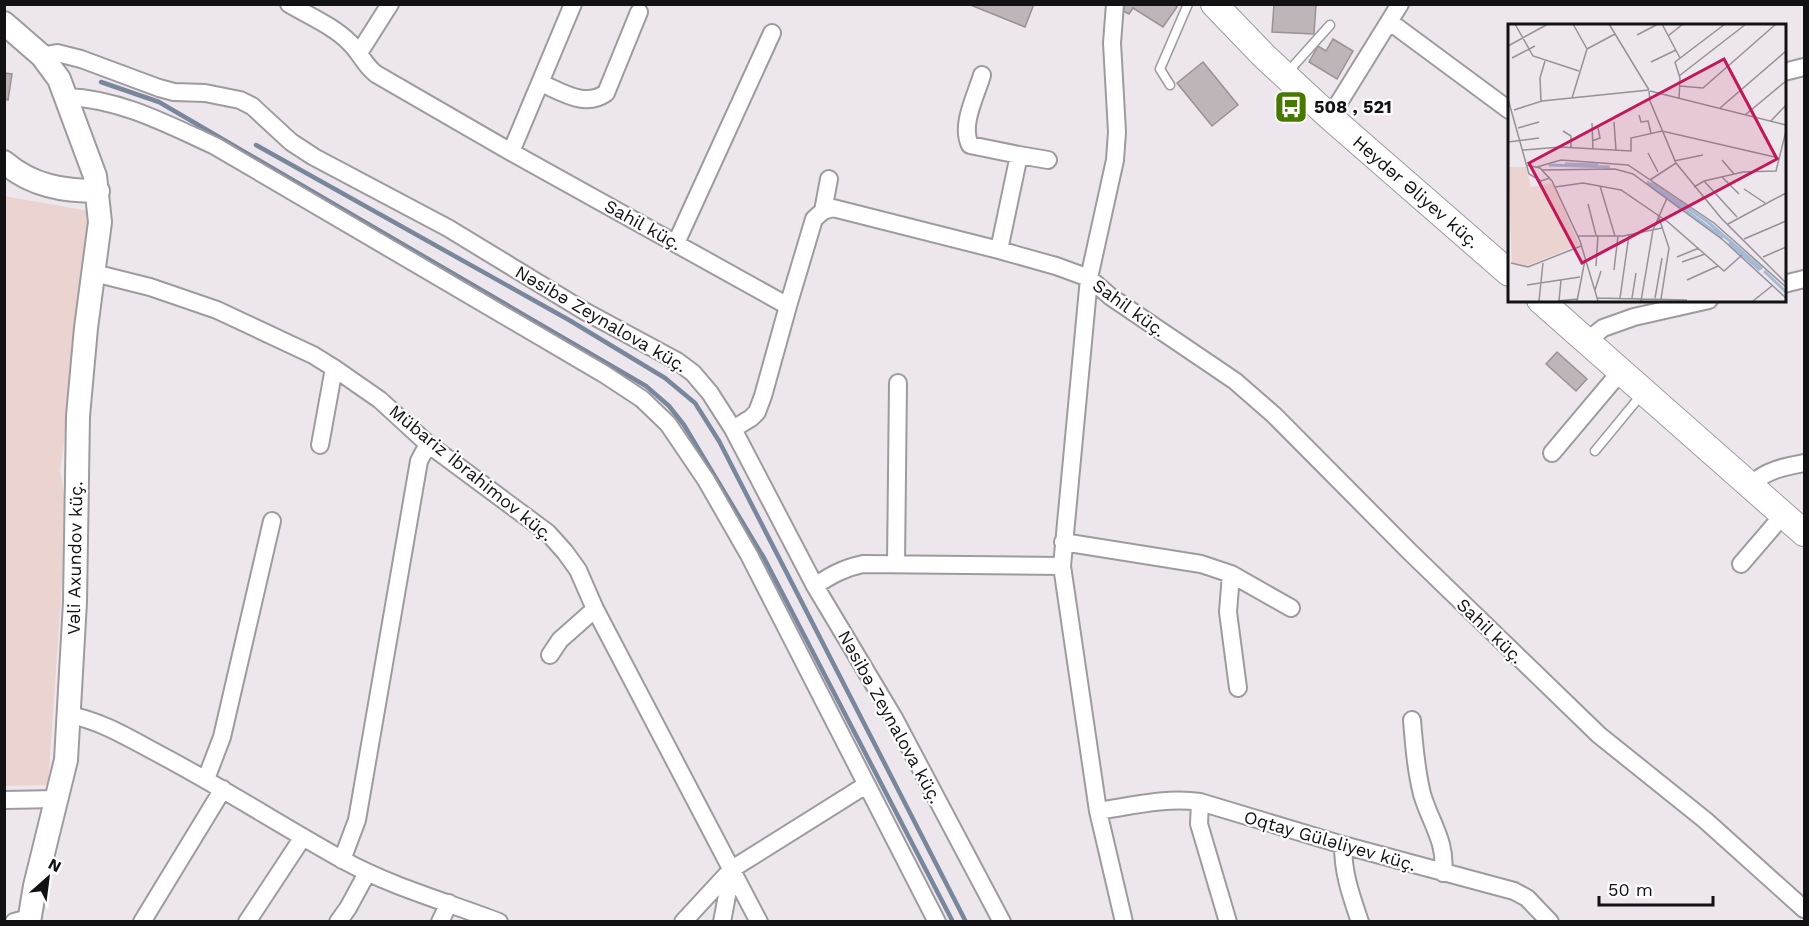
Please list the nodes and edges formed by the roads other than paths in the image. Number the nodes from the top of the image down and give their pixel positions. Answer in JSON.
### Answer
{"nodes":[{"id":1,"x":289,"y":4,"type":"edge"},
{"id":2,"x":390,"y":4,"type":"edge"},
{"id":3,"x":573,"y":4,"type":"edge"},
{"id":4,"x":1115,"y":4,"type":"edge"},
{"id":5,"x":1188,"y":4,"type":"edge"},
{"id":6,"x":1400,"y":4,"type":"edge"},
{"id":7,"x":1217,"y":7,"type":"edge"},
{"id":8,"x":639,"y":12,"type":"dead end"},
{"id":9,"x":1390,"y":22,"type":"junction"},
{"id":10,"x":4,"y":23,"type":"edge"},
{"id":11,"x":1330,"y":24,"type":"dead end"},
{"id":12,"x":772,"y":33,"type":"dead end"},
{"id":13,"x":359,"y":53,"type":"junction"},
{"id":14,"x":42,"y":56,"type":"junction"},
{"id":15,"x":1804,"y":67,"type":"edge"},
{"id":16,"x":1785,"y":72,"type":"edge"},
{"id":17,"x":982,"y":75,"type":"dead end"},
{"id":18,"x":1285,"y":75,"type":"junction"},
{"id":19,"x":541,"y":83,"type":"junction"},
{"id":20,"x":1170,"y":85,"type":"dead end"},
{"id":21,"x":67,"y":96,"type":"junction"},
{"id":22,"x":1508,"y":109,"type":"edge"},
{"id":23,"x":1330,"y":117,"type":"junction"},
{"id":24,"x":512,"y":152,"type":"junction"},
{"id":25,"x":1019,"y":155,"type":"junction"},
{"id":26,"x":1048,"y":160,"type":"dead end"},
{"id":27,"x":4,"y":162,"type":"edge"},
{"id":28,"x":829,"y":179,"type":"dead end"},
{"id":29,"x":98,"y":191,"type":"junction"},
{"id":30,"x":823,"y":211,"type":"junction"},
{"id":31,"x":676,"y":243,"type":"junction"},
{"id":32,"x":999,"y":250,"type":"junction"},
{"id":33,"x":1508,"y":272,"type":"edge"},
{"id":34,"x":94,"y":273,"type":"junction"},
{"id":35,"x":1089,"y":278,"type":"junction"},
{"id":36,"x":1804,"y":279,"type":"edge"},
{"id":37,"x":1785,"y":284,"type":"edge"},
{"id":38,"x":1542,"y":302,"type":"edge"},
{"id":39,"x":1700,"y":302,"type":"edge"},
{"id":40,"x":788,"y":306,"type":"junction"},
{"id":41,"x":1587,"y":341,"type":"junction"},
{"id":42,"x":334,"y":368,"type":"junction"},
{"id":43,"x":1621,"y":371,"type":"junction"},
{"id":44,"x":898,"y":383,"type":"dead end"},
{"id":45,"x":1644,"y":392,"type":"junction"},
{"id":46,"x":733,"y":429,"type":"junction"},
{"id":47,"x":428,"y":444,"type":"junction"},
{"id":48,"x":320,"y":445,"type":"dead end"},
{"id":49,"x":1595,"y":451,"type":"dead end"},
{"id":50,"x":1552,"y":453,"type":"dead end"},
{"id":51,"x":1804,"y":463,"type":"edge"},
{"id":52,"x":1750,"y":485,"type":"junction"},
{"id":53,"x":1784,"y":514,"type":"junction"},
{"id":54,"x":272,"y":521,"type":"dead end"},
{"id":55,"x":1804,"y":533,"type":"edge"},
{"id":56,"x":1063,"y":542,"type":"junction"},
{"id":57,"x":896,"y":564,"type":"junction"},
{"id":58,"x":1741,"y":564,"type":"dead end"},
{"id":59,"x":1062,"y":566,"type":"junction"},
{"id":60,"x":1231,"y":574,"type":"junction"},
{"id":61,"x":815,"y":586,"type":"junction"},
{"id":62,"x":1291,"y":608,"type":"dead end"},
{"id":63,"x":595,"y":609,"type":"junction"},
{"id":64,"x":550,"y":654,"type":"dead end"},
{"id":65,"x":1238,"y":688,"type":"dead end"},
{"id":66,"x":70,"y":715,"type":"junction"},
{"id":67,"x":1412,"y":720,"type":"dead end"},
{"id":68,"x":206,"y":779,"type":"junction"},
{"id":69,"x":866,"y":785,"type":"junction"},
{"id":70,"x":223,"y":789,"type":"junction"},
{"id":71,"x":58,"y":799,"type":"junction"},
{"id":72,"x":4,"y":800,"type":"edge"},
{"id":73,"x":1200,"y":802,"type":"junction"},
{"id":74,"x":1098,"y":811,"type":"junction"},
{"id":75,"x":303,"y":837,"type":"junction"},
{"id":76,"x":1343,"y":845,"type":"junction"},
{"id":77,"x":342,"y":860,"type":"junction"},
{"id":78,"x":732,"y":868,"type":"junction"},
{"id":79,"x":367,"y":873,"type":"junction"},
{"id":80,"x":1443,"y":873,"type":"junction"},
{"id":81,"x":449,"y":903,"type":"junction"},
{"id":82,"x":1804,"y":909,"type":"edge"},
{"id":83,"x":24,"y":920,"type":"edge"},
{"id":84,"x":142,"y":921,"type":"edge"},
{"id":85,"x":247,"y":921,"type":"edge"},
{"id":86,"x":338,"y":921,"type":"edge"},
{"id":87,"x":440,"y":921,"type":"edge"},
{"id":88,"x":500,"y":921,"type":"edge"},
{"id":89,"x":683,"y":921,"type":"edge"},
{"id":90,"x":722,"y":921,"type":"edge"},
{"id":91,"x":759,"y":921,"type":"edge"},
{"id":92,"x":937,"y":921,"type":"edge"},
{"id":93,"x":1002,"y":921,"type":"edge"},
{"id":94,"x":1124,"y":921,"type":"edge"},
{"id":95,"x":1228,"y":921,"type":"edge"},
{"id":96,"x":1360,"y":921,"type":"edge"},
{"id":97,"x":1550,"y":921,"type":"edge"}],
"edges":[{"from":1,"to":13,"type":"street","name":"Sahil küç."},
{"from":2,"to":13,"type":"street"},
{"from":3,"to":19,"type":"street"},
{"from":4,"to":35,"type":"street"},
{"from":5,"to":20,"type":"lane"},
{"from":6,"to":9,"type":"street"},
{"from":7,"to":18,"type":"main road","name":"Heydər Əliyev küç."},
{"from":8,"to":19,"type":"street"},
{"from":9,"to":22,"type":"street"},
{"from":9,"to":23,"type":"street"},
{"from":10,"to":14,"type":"street","name":"Vəli Axundov küç."},
{"from":11,"to":18,"type":"lane"},
{"from":12,"to":31,"type":"street"},
{"from":13,"to":24,"type":"street","name":"Sahil küç."},
{"from":14,"to":21,"type":"street","name":"Vəli Axundov küç."},
{"from":14,"to":46,"type":"street","name":"Nəsibə Zeynalova küç."},
{"from":15,"to":16,"type":"street"},
{"from":17,"to":25,"type":"street"},
{"from":18,"to":23,"type":"main road","name":"Heydər Əliyev küç."},
{"from":19,"to":24,"type":"street"},
{"from":21,"to":29,"type":"street","name":"Vəli Axundov küç."},
{"from":21,"to":69,"type":"street"},
{"from":23,"to":33,"type":"main road","name":"Heydər Əliyev küç."},
{"from":24,"to":31,"type":"street","name":"Sahil küç."},
{"from":25,"to":26,"type":"street"},
{"from":25,"to":32,"type":"street"},
{"from":27,"to":29,"type":"street"},
{"from":28,"to":30,"type":"street"},
{"from":29,"to":34,"type":"street","name":"Vəli Axundov küç."},
{"from":30,"to":32,"type":"street","name":"Sahil küç."},
{"from":30,"to":40,"type":"street"},
{"from":31,"to":40,"type":"street","name":"Sahil küç."},
{"from":32,"to":35,"type":"street","name":"Sahil küç."},
{"from":34,"to":42,"type":"street","name":"Mübariz İbrahimov küç."},
{"from":34,"to":66,"type":"street","name":"Vəli Axundov küç."},
{"from":35,"to":56,"type":"street"},
{"from":35,"to":82,"type":"street","name":"Sahil küç."},
{"from":36,"to":37,"type":"street"},
{"from":38,"to":41,"type":"main road"},
{"from":39,"to":41,"type":"street"},
{"from":40,"to":46,"type":"street"},
{"from":41,"to":43,"type":"main road"},
{"from":42,"to":47,"type":"street","name":"Mübariz İbrahimov küç."},
{"from":42,"to":48,"type":"street"},
{"from":43,"to":45,"type":"main road"},
{"from":43,"to":50,"type":"street"},
{"from":44,"to":57,"type":"street"},
{"from":45,"to":49,"type":"lane"},
{"from":45,"to":52,"type":"main road"},
{"from":46,"to":61,"type":"street","name":"Nəsibə Zeynalova küç."},
{"from":47,"to":63,"type":"street","name":"Mübariz İbrahimov küç."},
{"from":47,"to":77,"type":"street"},
{"from":51,"to":52,"type":"street"},
{"from":52,"to":53,"type":"main road"},
{"from":53,"to":55,"type":"main road"},
{"from":53,"to":58,"type":"street"},
{"from":54,"to":68,"type":"street"},
{"from":56,"to":59,"type":"street"},
{"from":56,"to":60,"type":"street"},
{"from":57,"to":59,"type":"street"},
{"from":57,"to":61,"type":"street"},
{"from":59,"to":74,"type":"street"},
{"from":60,"to":62,"type":"street"},
{"from":60,"to":65,"type":"street"},
{"from":61,"to":93,"type":"street","name":"Nəsibə Zeynalova küç."},
{"from":63,"to":64,"type":"street"},
{"from":63,"to":78,"type":"street","name":"Mübariz İbrahimov küç."},
{"from":66,"to":68,"type":"street"},
{"from":66,"to":71,"type":"street","name":"Vəli Axundov küç."},
{"from":67,"to":80,"type":"street"},
{"from":68,"to":70,"type":"street"},
{"from":69,"to":78,"type":"street"},
{"from":69,"to":92,"type":"street"},
{"from":70,"to":75,"type":"street"},
{"from":70,"to":84,"type":"street"},
{"from":71,"to":72,"type":"street"},
{"from":71,"to":83,"type":"street","name":"Vəli Axundov küç."},
{"from":73,"to":74,"type":"street","name":"Oqtay Güləliyev küç."},
{"from":73,"to":76,"type":"street","name":"Oqtay Güləliyev küç."},
{"from":73,"to":95,"type":"street"},
{"from":74,"to":94,"type":"street"},
{"from":75,"to":77,"type":"street"},
{"from":75,"to":85,"type":"street"},
{"from":76,"to":80,"type":"street","name":"Oqtay Güləliyev küç."},
{"from":76,"to":96,"type":"street"},
{"from":77,"to":79,"type":"street"},
{"from":78,"to":89,"type":"street"},
{"from":78,"to":90,"type":"street"},
{"from":78,"to":91,"type":"street","name":"Mübariz İbrahimov küç."},
{"from":79,"to":81,"type":"street"},
{"from":79,"to":86,"type":"street"},
{"from":80,"to":97,"type":"street","name":"Oqtay Güləliyev küç."},
{"from":81,"to":87,"type":"street"},
{"from":81,"to":88,"type":"street"}]}
